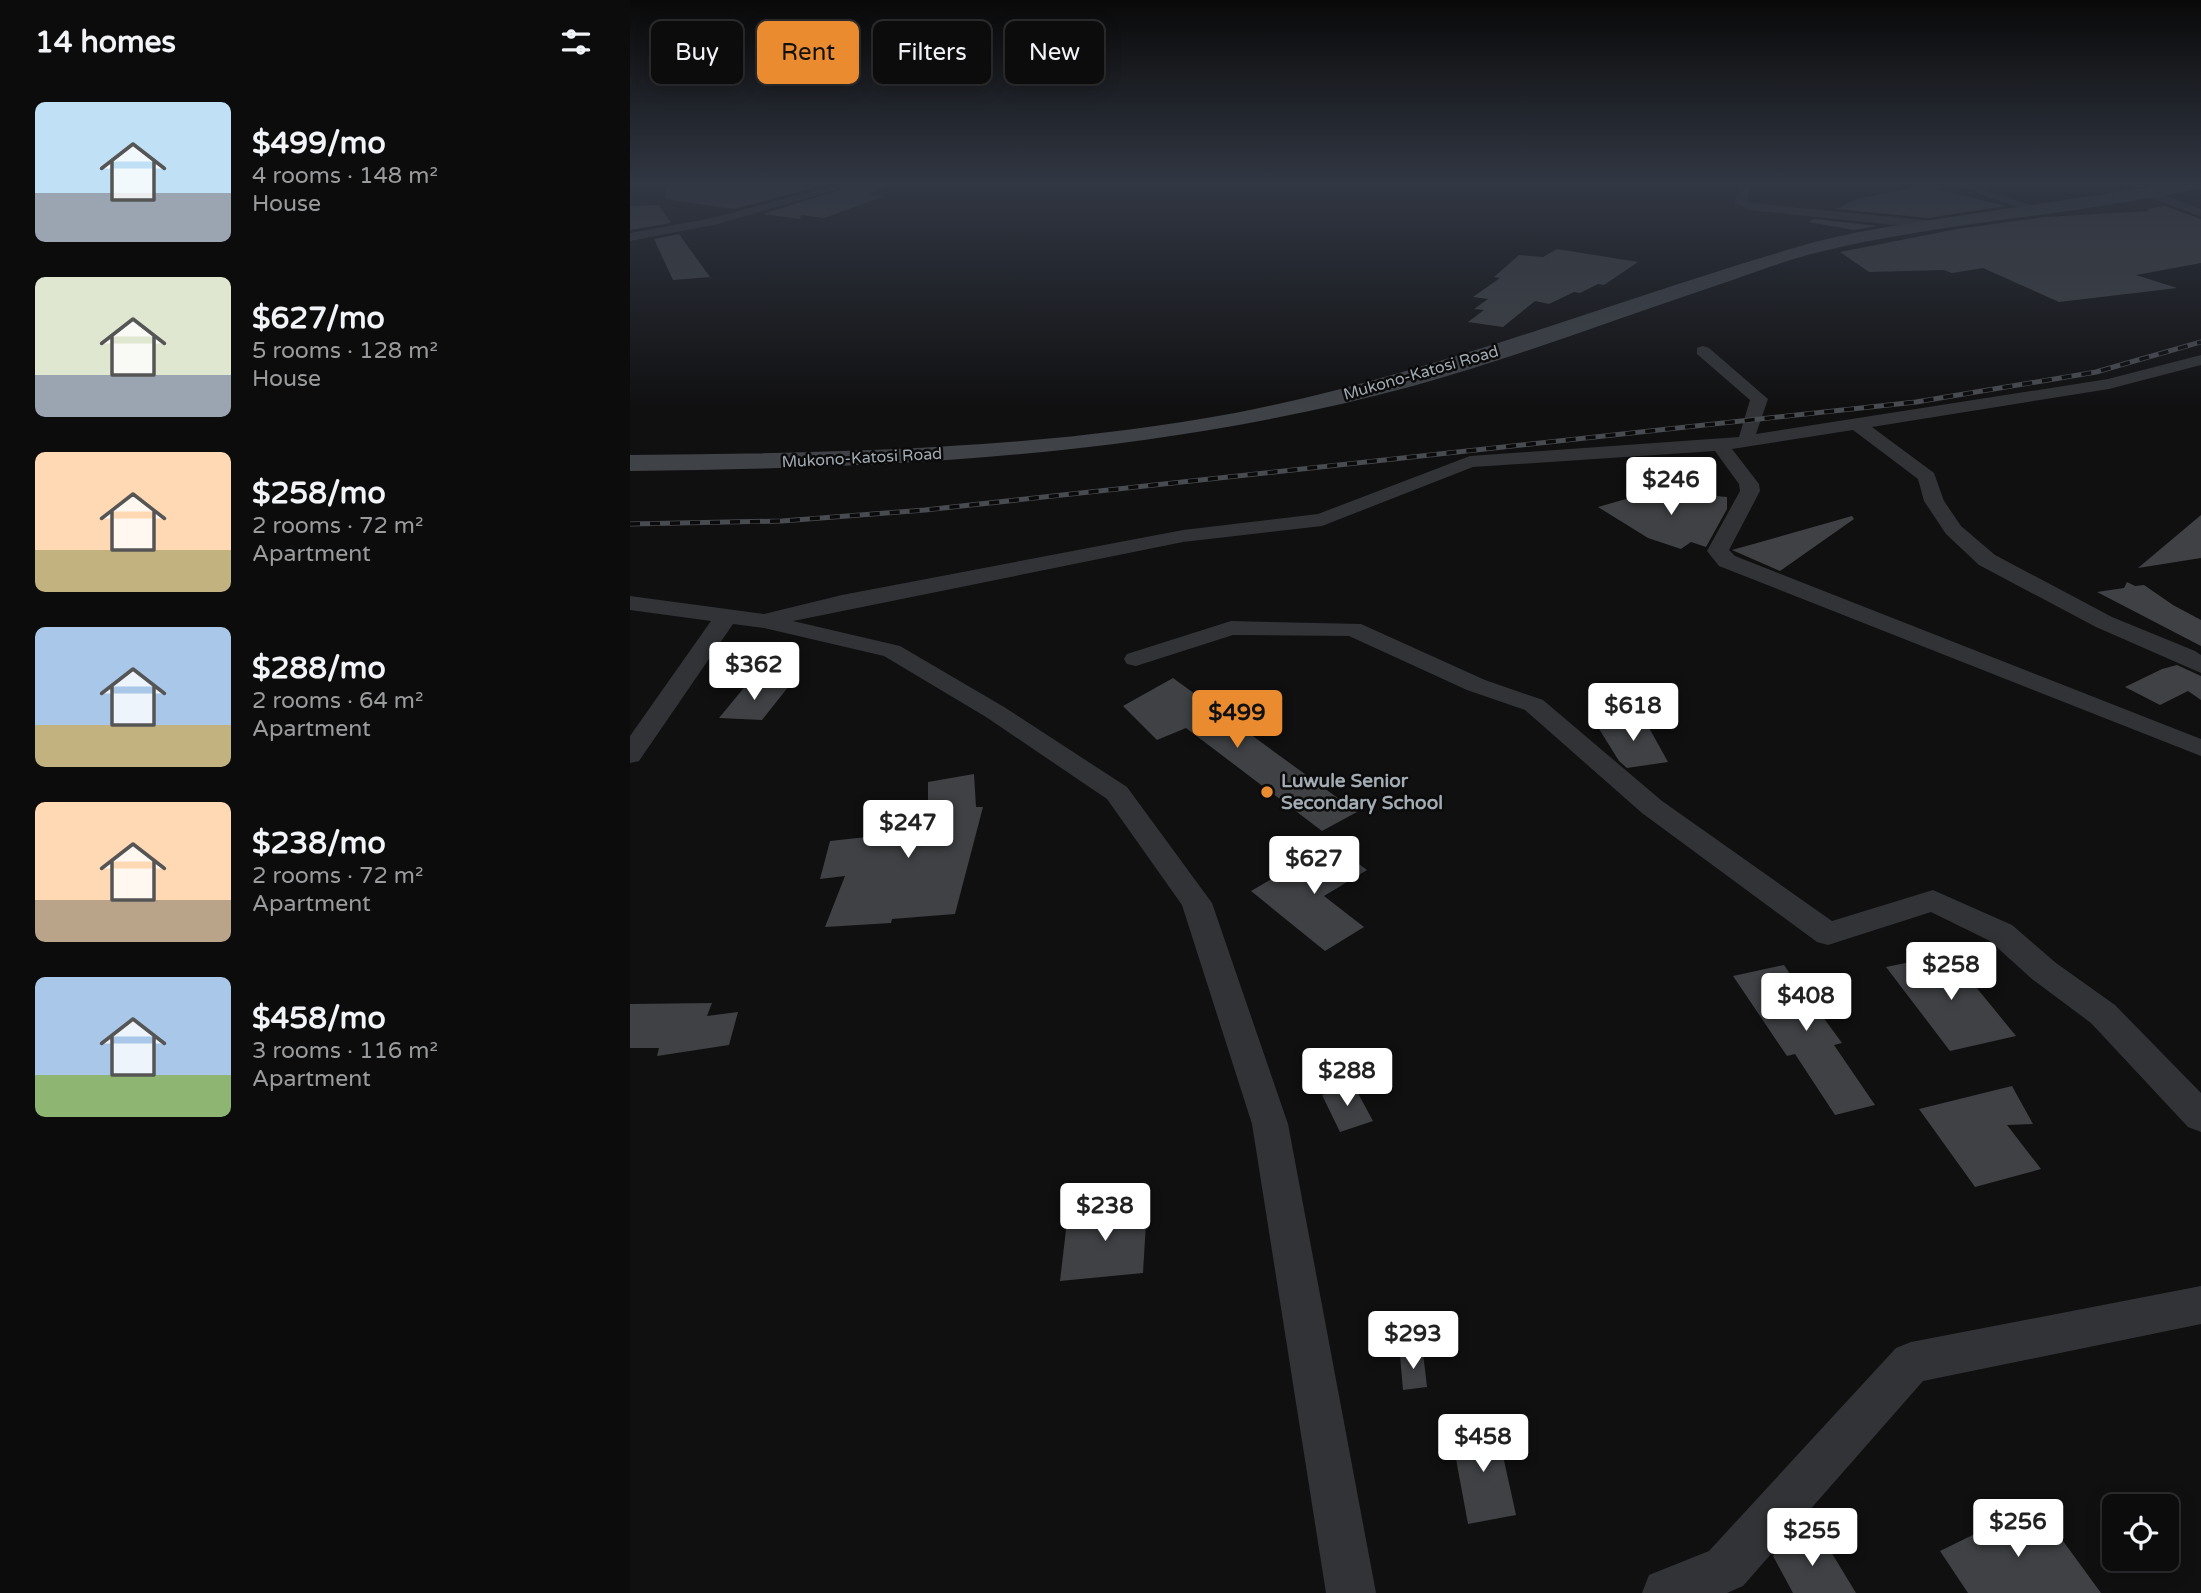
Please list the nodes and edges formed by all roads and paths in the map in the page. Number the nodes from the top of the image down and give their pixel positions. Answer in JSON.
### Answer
{"nodes":[{"id":1,"x":1777,"y":259,"type":"edge"},
{"id":2,"x":1703,"y":351,"type":"dead end"},
{"id":3,"x":2201,"y":360,"type":"edge"},
{"id":4,"x":2167,"y":369,"type":"junction"},
{"id":5,"x":2201,"y":374,"type":"edge"},
{"id":6,"x":1857,"y":424,"type":"junction"},
{"id":7,"x":1749,"y":440,"type":"junction"},
{"id":8,"x":1720,"y":445,"type":"junction"},
{"id":9,"x":630,"y":463,"type":"edge"},
{"id":10,"x":630,"y":603,"type":"edge"},
{"id":11,"x":727,"y":615,"type":"junction"},
{"id":12,"x":764,"y":621,"type":"junction"},
{"id":13,"x":1136,"y":659,"type":"dead end"},
{"id":14,"x":2201,"y":666,"type":"edge"},
{"id":15,"x":2201,"y":748,"type":"edge"},
{"id":16,"x":630,"y":755,"type":"edge"},
{"id":17,"x":2201,"y":1117,"type":"edge"},
{"id":18,"x":2201,"y":1305,"type":"edge"},
{"id":19,"x":1351,"y":1593,"type":"edge"},
{"id":20,"x":1667,"y":1593,"type":"edge"}],
"edges":[{"from":1,"to":9,"type":"main road","name":"Mukono-Katosi Road"},
{"from":2,"to":7,"type":"street"},
{"from":3,"to":4,"type":"street"},
{"from":4,"to":5,"type":"street"},
{"from":4,"to":6,"type":"street"},
{"from":6,"to":7,"type":"street"},
{"from":6,"to":14,"type":"street"},
{"from":7,"to":8,"type":"street"},
{"from":8,"to":12,"type":"street"},
{"from":8,"to":15,"type":"street"},
{"from":10,"to":11,"type":"street"},
{"from":11,"to":12,"type":"street"},
{"from":11,"to":16,"type":"street"},
{"from":12,"to":19,"type":"street"},
{"from":13,"to":17,"type":"street"},
{"from":18,"to":20,"type":"street"}]}
